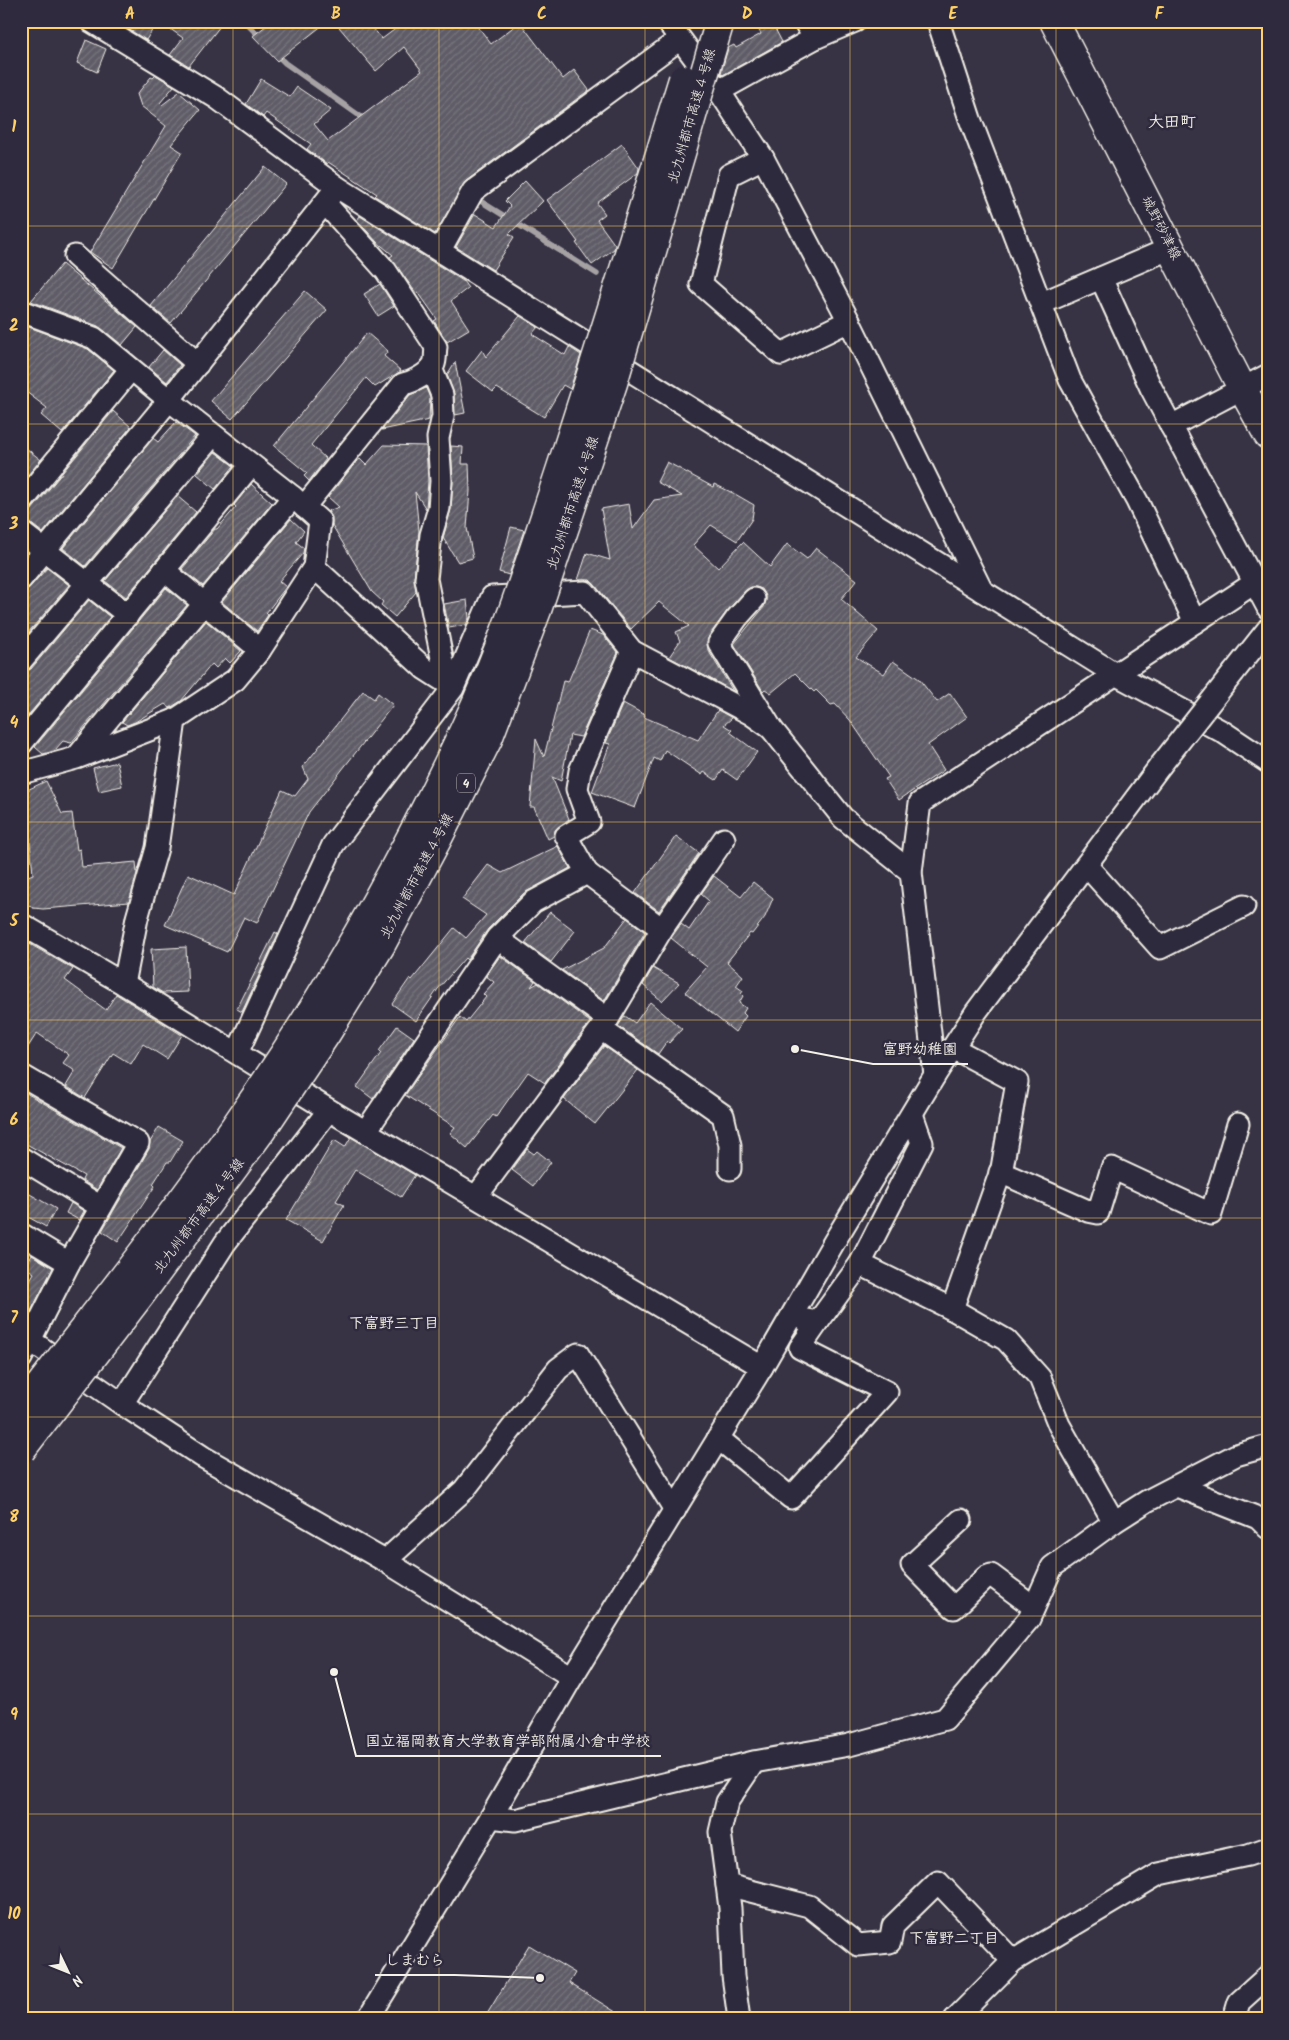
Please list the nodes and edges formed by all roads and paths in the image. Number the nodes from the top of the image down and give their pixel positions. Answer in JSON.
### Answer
{"nodes":[{"id":1,"x":90,"y":21,"type":"edge"},
{"id":2,"x":667,"y":21,"type":"edge"},
{"id":3,"x":701,"y":21,"type":"edge"},
{"id":4,"x":720,"y":21,"type":"edge"},
{"id":5,"x":855,"y":21,"type":"edge"},
{"id":6,"x":938,"y":21,"type":"edge"},
{"id":7,"x":1054,"y":21,"type":"edge"},
{"id":8,"x":810,"y":30,"type":"edge"},
{"id":9,"x":680,"y":39,"type":"junction"},
{"id":10,"x":718,"y":91,"type":"junction"},
{"id":11,"x":763,"y":158,"type":"junction"},
{"id":12,"x":331,"y":195,"type":"junction"},
{"id":13,"x":1171,"y":248,"type":"junction"},
{"id":14,"x":440,"y":250,"type":"junction"},
{"id":15,"x":75,"y":256,"type":"dead end"},
{"id":16,"x":1101,"y":278,"type":"junction"},
{"id":17,"x":1042,"y":304,"type":"junction"},
{"id":18,"x":21,"y":311,"type":"edge"},
{"id":19,"x":849,"y":321,"type":"junction"},
{"id":20,"x":198,"y":364,"type":"junction"},
{"id":21,"x":431,"y":368,"type":"junction"},
{"id":22,"x":131,"y":369,"type":"junction"},
{"id":23,"x":1268,"y":375,"type":"edge"},
{"id":24,"x":1243,"y":390,"type":"junction"},
{"id":25,"x":169,"y":400,"type":"junction"},
{"id":26,"x":1171,"y":426,"type":"junction"},
{"id":27,"x":1268,"y":434,"type":"edge"},
{"id":28,"x":213,"y":435,"type":"junction"},
{"id":29,"x":252,"y":465,"type":"junction"},
{"id":30,"x":299,"y":502,"type":"junction"},
{"id":31,"x":21,"y":503,"type":"edge"},
{"id":32,"x":21,"y":532,"type":"edge"},
{"id":33,"x":45,"y":551,"type":"junction"},
{"id":34,"x":314,"y":567,"type":"junction"},
{"id":35,"x":164,"y":570,"type":"junction"},
{"id":36,"x":21,"y":579,"type":"edge"},
{"id":37,"x":1262,"y":579,"type":"edge"},
{"id":38,"x":87,"y":583,"type":"junction"},
{"id":39,"x":983,"y":593,"type":"junction"},
{"id":40,"x":754,"y":600,"type":"dead end"},
{"id":41,"x":204,"y":605,"type":"junction"},
{"id":42,"x":1268,"y":608,"type":"edge"},
{"id":43,"x":128,"y":615,"type":"junction"},
{"id":44,"x":1194,"y":622,"type":"junction"},
{"id":45,"x":1268,"y":629,"type":"edge"},
{"id":46,"x":260,"y":650,"type":"junction"},
{"id":47,"x":632,"y":652,"type":"junction"},
{"id":48,"x":21,"y":661,"type":"edge"},
{"id":49,"x":1114,"y":674,"type":"junction"},
{"id":50,"x":450,"y":685,"type":"junction"},
{"id":51,"x":175,"y":720,"type":"junction"},
{"id":52,"x":771,"y":728,"type":"junction"},
{"id":53,"x":21,"y":744,"type":"edge"},
{"id":54,"x":76,"y":758,"type":"junction"},
{"id":55,"x":1268,"y":762,"type":"edge"},
{"id":56,"x":21,"y":773,"type":"edge"},
{"id":57,"x":724,"y":839,"type":"dead end"},
{"id":58,"x":1086,"y":865,"type":"junction"},
{"id":59,"x":911,"y":872,"type":"junction"},
{"id":60,"x":587,"y":873,"type":"junction"},
{"id":61,"x":1244,"y":906,"type":"dead end"},
{"id":62,"x":21,"y":924,"type":"edge"},
{"id":63,"x":662,"y":929,"type":"junction"},
{"id":64,"x":497,"y":938,"type":"junction"},
{"id":65,"x":124,"y":984,"type":"junction"},
{"id":66,"x":605,"y":1024,"type":"junction"},
{"id":67,"x":953,"y":1048,"type":"junction"},
{"id":68,"x":237,"y":1053,"type":"junction"},
{"id":69,"x":21,"y":1075,"type":"edge"},
{"id":70,"x":935,"y":1075,"type":"junction"},
{"id":71,"x":329,"y":1110,"type":"junction"},
{"id":72,"x":912,"y":1114,"type":"junction"},
{"id":73,"x":1238,"y":1124,"type":"dead end"},
{"id":74,"x":366,"y":1131,"type":"junction"},
{"id":75,"x":21,"y":1158,"type":"edge"},
{"id":76,"x":730,"y":1169,"type":"dead end"},
{"id":77,"x":1000,"y":1172,"type":"junction"},
{"id":78,"x":476,"y":1197,"type":"junction"},
{"id":79,"x":101,"y":1208,"type":"junction"},
{"id":80,"x":21,"y":1234,"type":"edge"},
{"id":81,"x":69,"y":1263,"type":"junction"},
{"id":82,"x":860,"y":1264,"type":"junction"},
{"id":83,"x":952,"y":1309,"type":"junction"},
{"id":84,"x":790,"y":1318,"type":"junction"},
{"id":85,"x":818,"y":1322,"type":"junction"},
{"id":86,"x":24,"y":1344,"type":"edge"},
{"id":87,"x":762,"y":1367,"type":"junction"},
{"id":88,"x":122,"y":1404,"type":"junction"},
{"id":89,"x":21,"y":1410,"type":"edge"},
{"id":90,"x":718,"y":1438,"type":"junction"},
{"id":91,"x":1268,"y":1446,"type":"edge"},
{"id":92,"x":21,"y":1450,"type":"edge"},
{"id":93,"x":1177,"y":1486,"type":"junction"},
{"id":94,"x":675,"y":1510,"type":"junction"},
{"id":95,"x":961,"y":1520,"type":"dead end"},
{"id":96,"x":1114,"y":1522,"type":"junction"},
{"id":97,"x":1268,"y":1528,"type":"edge"},
{"id":98,"x":385,"y":1561,"type":"junction"},
{"id":99,"x":1034,"y":1607,"type":"junction"},
{"id":100,"x":572,"y":1678,"type":"junction"},
{"id":101,"x":754,"y":1762,"type":"junction"},
{"id":102,"x":491,"y":1817,"type":"junction"},
{"id":103,"x":1268,"y":1848,"type":"edge"},
{"id":104,"x":727,"y":1885,"type":"junction"},
{"id":105,"x":1013,"y":1961,"type":"junction"},
{"id":106,"x":1268,"y":1976,"type":"edge"},
{"id":107,"x":368,"y":2019,"type":"edge"},
{"id":108,"x":739,"y":2019,"type":"edge"},
{"id":109,"x":955,"y":2019,"type":"edge"},
{"id":110,"x":1234,"y":2019,"type":"edge"}],
"edges":[{"from":1,"to":12,"type":"street"},
{"from":2,"to":9,"type":"street"},
{"from":3,"to":89,"type":"main road","name":"北九州都市高速４号線","number":"4","bridge":true},
{"from":4,"to":92,"type":"main road","name":"北九州都市高速４号線","number":"4","bridge":true},
{"from":5,"to":8,"type":"street"},
{"from":6,"to":17,"type":"street"},
{"from":7,"to":13,"type":"main road","name":"城野砂津線"},
{"from":8,"to":10,"type":"street"},
{"from":9,"to":10,"type":"street"},
{"from":9,"to":14,"type":"street"},
{"from":10,"to":11,"type":"street"},
{"from":11,"to":19,"type":"street"},
{"from":11,"to":19,"type":"street"},
{"from":12,"to":14,"type":"street"},
{"from":12,"to":20,"type":"street"},
{"from":12,"to":21,"type":"street"},
{"from":13,"to":16,"type":"street"},
{"from":13,"to":24,"type":"main road","name":"城野砂津線"},
{"from":14,"to":39,"type":"street"},
{"from":15,"to":20,"type":"street"},
{"from":16,"to":17,"type":"street"},
{"from":16,"to":26,"type":"street"},
{"from":17,"to":44,"type":"street"},
{"from":18,"to":22,"type":"street"},
{"from":19,"to":39,"type":"street"},
{"from":20,"to":25,"type":"street"},
{"from":21,"to":30,"type":"street"},
{"from":21,"to":50,"type":"street"},
{"from":22,"to":25,"type":"street"},
{"from":22,"to":31,"type":"street"},
{"from":23,"to":24,"type":"street"},
{"from":24,"to":26,"type":"street"},
{"from":24,"to":27,"type":"main road","name":"城野砂津線"},
{"from":25,"to":28,"type":"street"},
{"from":25,"to":33,"type":"street"},
{"from":26,"to":37,"type":"street"},
{"from":28,"to":29,"type":"street"},
{"from":28,"to":38,"type":"street"},
{"from":29,"to":30,"type":"street"},
{"from":29,"to":35,"type":"street"},
{"from":30,"to":34,"type":"street"},
{"from":30,"to":41,"type":"street"},
{"from":32,"to":33,"type":"street"},
{"from":33,"to":36,"type":"street"},
{"from":33,"to":38,"type":"street"},
{"from":34,"to":46,"type":"street"},
{"from":34,"to":50,"type":"street"},
{"from":35,"to":41,"type":"street"},
{"from":35,"to":43,"type":"street"},
{"from":37,"to":42,"type":"street"},
{"from":37,"to":44,"type":"street"},
{"from":38,"to":43,"type":"street"},
{"from":38,"to":48,"type":"street"},
{"from":39,"to":49,"type":"street"},
{"from":40,"to":52,"type":"street"},
{"from":41,"to":46,"type":"street"},
{"from":41,"to":54,"type":"street"},
{"from":43,"to":53,"type":"street"},
{"from":44,"to":49,"type":"street"},
{"from":45,"to":58,"type":"street","bridge":true},
{"from":46,"to":51,"type":"street"},
{"from":47,"to":50,"type":"street"},
{"from":47,"to":52,"type":"street"},
{"from":47,"to":60,"type":"street"},
{"from":49,"to":55,"type":"street"},
{"from":49,"to":59,"type":"street"},
{"from":50,"to":68,"type":"street"},
{"from":51,"to":54,"type":"street"},
{"from":51,"to":65,"type":"street"},
{"from":52,"to":59,"type":"street"},
{"from":54,"to":56,"type":"street"},
{"from":57,"to":63,"type":"street"},
{"from":58,"to":61,"type":"street"},
{"from":58,"to":67,"type":"street"},
{"from":59,"to":70,"type":"street"},
{"from":60,"to":63,"type":"street"},
{"from":60,"to":64,"type":"street"},
{"from":62,"to":65,"type":"street"},
{"from":63,"to":66,"type":"street"},
{"from":64,"to":66,"type":"street"},
{"from":64,"to":74,"type":"street"},
{"from":65,"to":68,"type":"street"},
{"from":66,"to":76,"type":"street"},
{"from":66,"to":78,"type":"street"},
{"from":67,"to":70,"type":"street"},
{"from":67,"to":77,"type":"street"},
{"from":68,"to":71,"type":"street"},
{"from":69,"to":79,"type":"street"},
{"from":70,"to":72,"type":"street"},
{"from":71,"to":74,"type":"street"},
{"from":71,"to":88,"type":"street"},
{"from":72,"to":82,"type":"street"},
{"from":72,"to":84,"type":"street"},
{"from":73,"to":77,"type":"street"},
{"from":74,"to":78,"type":"street"},
{"from":75,"to":79,"type":"street"},
{"from":77,"to":83,"type":"street"},
{"from":78,"to":87,"type":"street"},
{"from":79,"to":81,"type":"street"},
{"from":80,"to":81,"type":"street"},
{"from":81,"to":86,"type":"street"},
{"from":82,"to":83,"type":"street"},
{"from":82,"to":85,"type":"street"},
{"from":83,"to":96,"type":"street"},
{"from":84,"to":85,"type":"street"},
{"from":84,"to":87,"type":"street"},
{"from":85,"to":90,"type":"street"},
{"from":86,"to":88,"type":"street"},
{"from":87,"to":90,"type":"street"},
{"from":88,"to":98,"type":"street"},
{"from":90,"to":94,"type":"street"},
{"from":91,"to":93,"type":"street"},
{"from":93,"to":96,"type":"street"},
{"from":93,"to":97,"type":"street"},
{"from":94,"to":98,"type":"street"},
{"from":94,"to":100,"type":"street"},
{"from":95,"to":99,"type":"street"},
{"from":96,"to":99,"type":"street"},
{"from":98,"to":100,"type":"street"},
{"from":99,"to":101,"type":"street"},
{"from":100,"to":102,"type":"street"},
{"from":101,"to":102,"type":"street"},
{"from":101,"to":104,"type":"street"},
{"from":102,"to":107,"type":"street"},
{"from":103,"to":105,"type":"street"},
{"from":104,"to":105,"type":"street"},
{"from":104,"to":108,"type":"street"},
{"from":105,"to":109,"type":"street"},
{"from":106,"to":110,"type":"street"}]}
